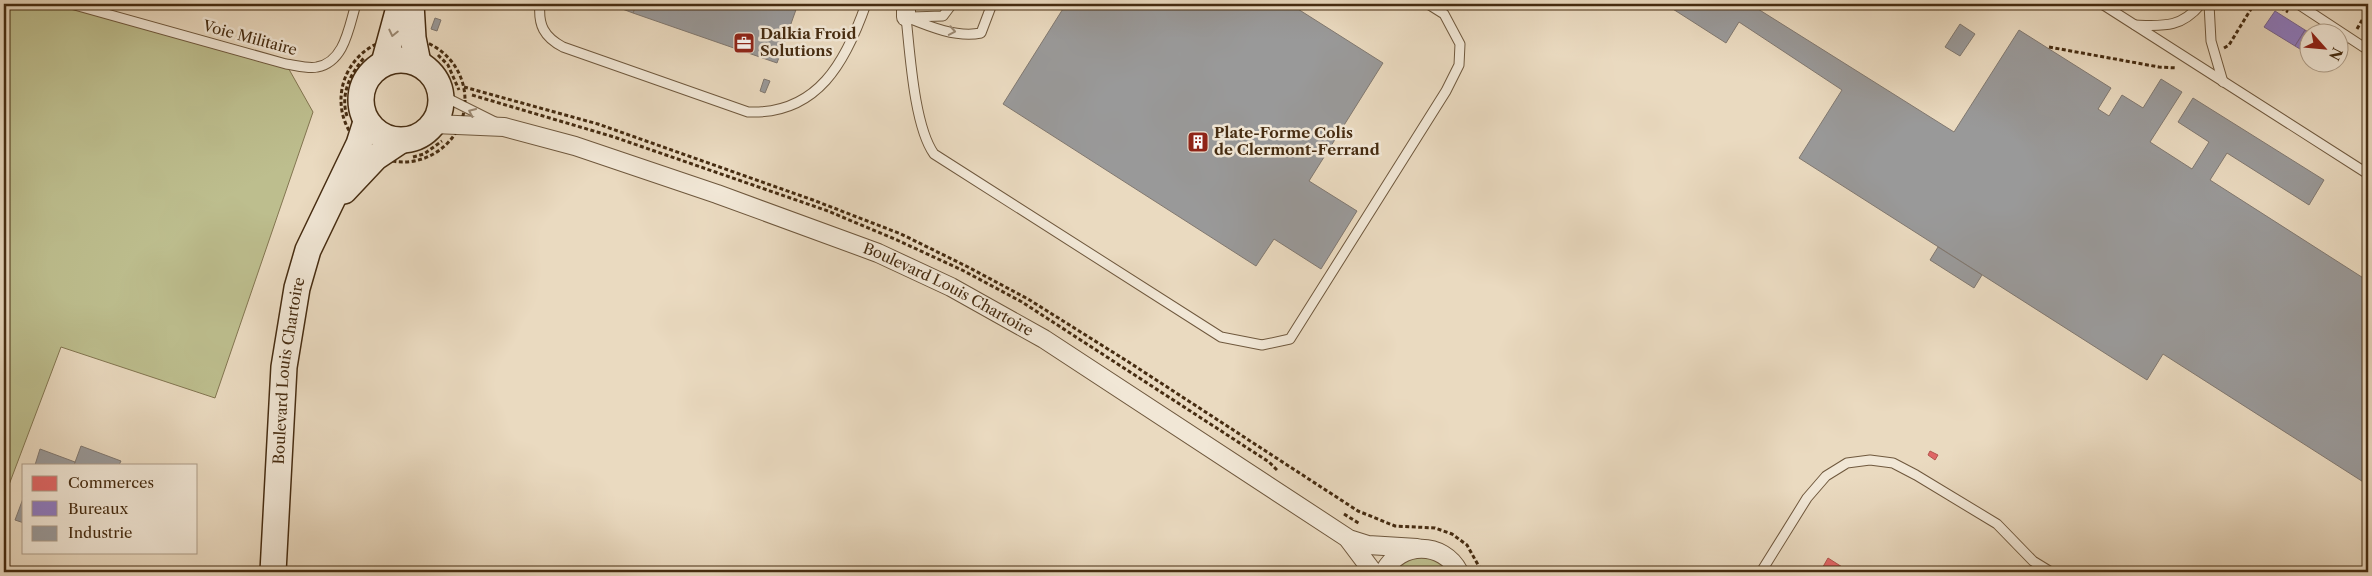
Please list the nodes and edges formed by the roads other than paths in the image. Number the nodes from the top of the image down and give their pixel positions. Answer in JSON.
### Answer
{"nodes":[{"id":1,"x":71,"y":4,"type":"edge"},
{"id":2,"x":356,"y":4,"type":"edge"},
{"id":3,"x":400,"y":4,"type":"edge"},
{"id":4,"x":411,"y":4,"type":"edge"},
{"id":5,"x":540,"y":4,"type":"edge"},
{"id":6,"x":866,"y":4,"type":"edge"},
{"id":7,"x":952,"y":4,"type":"edge"},
{"id":8,"x":992,"y":4,"type":"edge"},
{"id":9,"x":1428,"y":4,"type":"edge"},
{"id":10,"x":2102,"y":4,"type":"edge"},
{"id":11,"x":2201,"y":4,"type":"edge"},
{"id":12,"x":2210,"y":4,"type":"edge"},
{"id":13,"x":2298,"y":4,"type":"edge"},
{"id":14,"x":906,"y":10,"type":"edge"},
{"id":15,"x":2135,"y":25,"type":"junction"},
{"id":16,"x":402,"y":48,"type":"junction"},
{"id":17,"x":2368,"y":50,"type":"edge"},
{"id":18,"x":2224,"y":82,"type":"junction"},
{"id":19,"x":453,"y":113,"type":"junction"},
{"id":20,"x":373,"y":143,"type":"junction"},
{"id":21,"x":2368,"y":174,"type":"edge"},
{"id":22,"x":275,"y":534,"type":"junction"},
{"id":23,"x":1349,"y":539,"type":"junction"},
{"id":24,"x":1417,"y":548,"type":"junction"},
{"id":25,"x":258,"y":572,"type":"edge"},
{"id":26,"x":273,"y":572,"type":"edge"},
{"id":27,"x":1373,"y":572,"type":"edge"},
{"id":28,"x":1384,"y":572,"type":"edge"},
{"id":29,"x":1459,"y":572,"type":"edge"},
{"id":30,"x":1761,"y":572,"type":"edge"},
{"id":31,"x":2051,"y":572,"type":"edge"}],
"edges":[{"from":1,"to":2,"type":"lane","name":"Voie Militaire"},
{"from":3,"to":16,"type":"main road","one_way":true},
{"from":4,"to":16,"type":"main road"},
{"from":5,"to":6,"type":"lane"},
{"from":7,"to":14,"type":"lane"},
{"from":14,"to":8,"type":"lane","one_way":true},
{"from":9,"to":14,"type":"lane"},
{"from":10,"to":15,"type":"lane"},
{"from":11,"to":15,"type":"lane"},
{"from":12,"to":18,"type":"lane"},
{"from":13,"to":17,"type":"lane"},
{"from":15,"to":18,"type":"lane"},
{"from":16,"to":19,"type":"main road"},
{"from":16,"to":20,"type":"main road"},
{"from":18,"to":21,"type":"lane"},
{"from":19,"to":20,"type":"main road"},
{"from":19,"to":23,"type":"street","name":"Boulevard Louis Chartoire"},
{"from":20,"to":22,"type":"main road","name":"Boulevard Louis Chartoire"},
{"from":22,"to":25,"type":"main road","name":"Boulevard Louis Chartoire"},
{"from":22,"to":26,"type":"main road","name":"Boulevard Louis Chartoire"},
{"from":23,"to":24,"type":"street"},
{"from":23,"to":27,"type":"street"},
{"from":24,"to":28,"type":"street"},
{"from":24,"to":29,"type":"street"},
{"from":30,"to":31,"type":"lane"}]}
